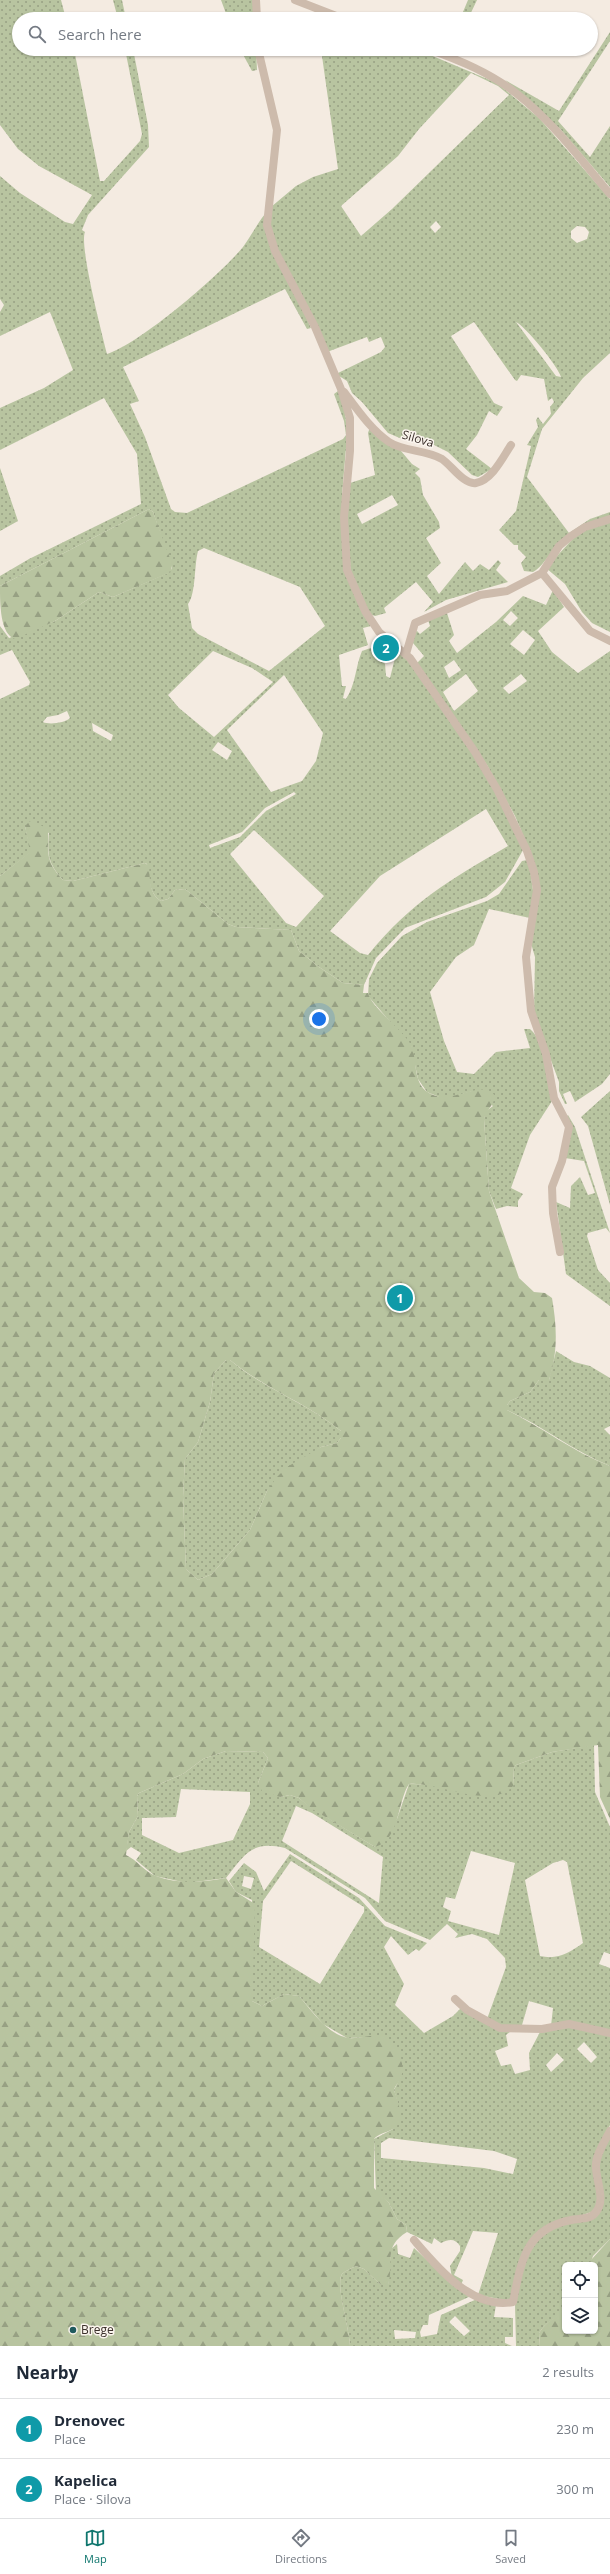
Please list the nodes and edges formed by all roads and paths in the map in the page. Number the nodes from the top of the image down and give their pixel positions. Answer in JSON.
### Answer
{"nodes":[{"id":1,"x":256,"y":0,"type":"edge"},
{"id":2,"x":295,"y":0,"type":"edge"},
{"id":3,"x":257,"y":12,"type":"edge"},
{"id":4,"x":326,"y":12,"type":"edge"},
{"id":5,"x":260,"y":56,"type":"edge"},
{"id":6,"x":446,"y":56,"type":"edge"},
{"id":7,"x":610,"y":194,"type":"edge"},
{"id":8,"x":341,"y":389,"type":"junction"},
{"id":9,"x":511,"y":445,"type":"dead end"},
{"id":10,"x":610,"y":519,"type":"edge"},
{"id":11,"x":542,"y":573,"type":"junction"},
{"id":12,"x":610,"y":641,"type":"edge"},
{"id":13,"x":406,"y":654,"type":"junction"},
{"id":14,"x":560,"y":1252,"type":"dead end"},
{"id":15,"x":455,"y":1998,"type":"dead end"},
{"id":16,"x":610,"y":2033,"type":"edge"},
{"id":17,"x":610,"y":2131,"type":"edge"},
{"id":18,"x":414,"y":2240,"type":"dead end"}],
"edges":[{"from":1,"to":3,"type":"street"},
{"from":2,"to":4,"type":"street"},
{"from":5,"to":8,"type":"street"},
{"from":6,"to":7,"type":"street"},
{"from":8,"to":9,"type":"street","name":"Silova"},
{"from":8,"to":13,"type":"street"},
{"from":10,"to":11,"type":"street"},
{"from":11,"to":12,"type":"street"},
{"from":11,"to":13,"type":"street"},
{"from":13,"to":14,"type":"street"},
{"from":15,"to":16,"type":"street"},
{"from":17,"to":18,"type":"street"}]}
